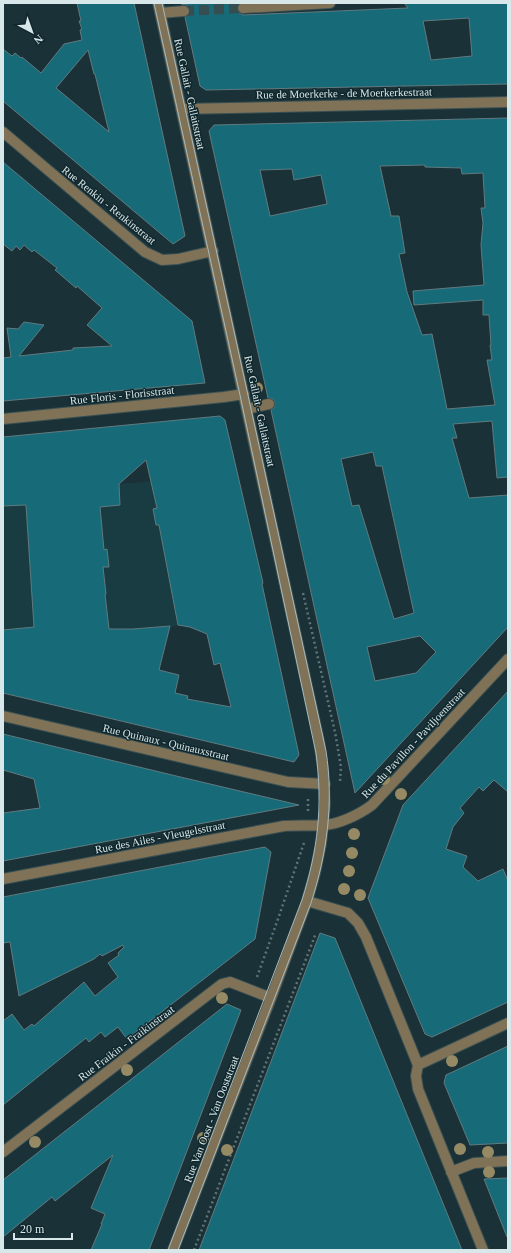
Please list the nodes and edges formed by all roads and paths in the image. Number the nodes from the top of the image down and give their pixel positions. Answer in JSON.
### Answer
{"nodes":[{"id":1,"x":158,"y":3,"type":"edge"},
{"id":2,"x":330,"y":3,"type":"edge"},
{"id":3,"x":243,"y":8,"type":"tunnel mouth"},
{"id":4,"x":184,"y":11,"type":"tunnel mouth"},
{"id":5,"x":160,"y":13,"type":"junction"},
{"id":6,"x":508,"y":102,"type":"edge"},
{"id":7,"x":181,"y":109,"type":"junction"},
{"id":8,"x":3,"y":132,"type":"edge"},
{"id":9,"x":213,"y":251,"type":"junction"},
{"id":10,"x":244,"y":394,"type":"junction"},
{"id":11,"x":269,"y":404,"type":"dead end"},
{"id":12,"x":247,"y":409,"type":"junction"},
{"id":13,"x":3,"y":419,"type":"edge"},
{"id":14,"x":508,"y":658,"type":"edge"},
{"id":15,"x":3,"y":716,"type":"edge"},
{"id":16,"x":308,"y":782,"type":"junction"},
{"id":17,"x":324,"y":784,"type":"junction"},
{"id":18,"x":307,"y":825,"type":"junction"},
{"id":19,"x":323,"y":826,"type":"junction"},
{"id":20,"x":3,"y":879,"type":"edge"},
{"id":21,"x":307,"y":901,"type":"junction"},
{"id":22,"x":316,"y":933,"type":"dead end"},
{"id":23,"x":252,"y":990,"type":"junction"},
{"id":24,"x":271,"y":998,"type":"junction"},
{"id":25,"x":508,"y":1023,"type":"edge"},
{"id":26,"x":418,"y":1065,"type":"junction"},
{"id":27,"x":3,"y":1152,"type":"edge"},
{"id":28,"x":508,"y":1162,"type":"edge"},
{"id":29,"x":451,"y":1172,"type":"junction"},
{"id":30,"x":173,"y":1250,"type":"edge"},
{"id":31,"x":194,"y":1250,"type":"edge"},
{"id":32,"x":483,"y":1250,"type":"edge"}],
"edges":[{"from":1,"to":5,"type":"street","name":"Rue Gallait - Gallaitstraat"},
{"from":2,"to":3,"type":"street"},
{"from":4,"to":5,"type":"street"},
{"from":5,"to":7,"type":"street","name":"Rue Gallait - Gallaitstraat"},
{"from":6,"to":7,"type":"street","name":"Rue de Moerkerke - de Moerkerkestraat"},
{"from":7,"to":9,"type":"street","name":"Rue Gallait - Gallaitstraat"},
{"from":8,"to":9,"type":"street","name":"Rue Renkin - Renkinstraat"},
{"from":9,"to":10,"type":"street","name":"Rue Gallait - Gallaitstraat"},
{"from":10,"to":12,"type":"street","name":"Rue Gallait - Gallaitstraat"},
{"from":10,"to":13,"type":"street","name":"Rue Floris - Florisstraat"},
{"from":11,"to":12,"type":"street"},
{"from":12,"to":17,"type":"street","name":"Rue Gallait - Gallaitstraat"},
{"from":14,"to":19,"type":"street","name":"Rue du Pavillon - Paviljoenstraat"},
{"from":15,"to":16,"type":"street","name":"Rue Quinaux - Quinauxstraat"},
{"from":16,"to":17,"type":"street","name":"Rue Quinaux - Quinauxstraat"},
{"from":16,"to":18,"type":"path"},
{"from":17,"to":19,"type":"street","name":"Rue Gallait - Gallaitstraat"},
{"from":18,"to":19,"type":"street","name":"Rue des Ailes - Vleugelsstraat"},
{"from":18,"to":20,"type":"street","name":"Rue des Ailes - Vleugelsstraat"},
{"from":18,"to":23,"type":"path"},
{"from":19,"to":21,"type":"street","name":"Rue Gallait - Gallaitstraat"},
{"from":21,"to":24,"type":"street","name":"Rue Van Oost - Van Ooststraat"},
{"from":21,"to":26,"type":"street"},
{"from":22,"to":31,"type":"path"},
{"from":23,"to":24,"type":"street","name":"Rue Fraikin - Fraikinstraat"},
{"from":23,"to":27,"type":"street","name":"Rue Fraikin - Fraikinstraat"},
{"from":24,"to":30,"type":"street","name":"Rue Van Oost - Van Ooststraat"},
{"from":25,"to":26,"type":"street"},
{"from":26,"to":29,"type":"street"},
{"from":28,"to":29,"type":"street"},
{"from":29,"to":32,"type":"street"}]}
